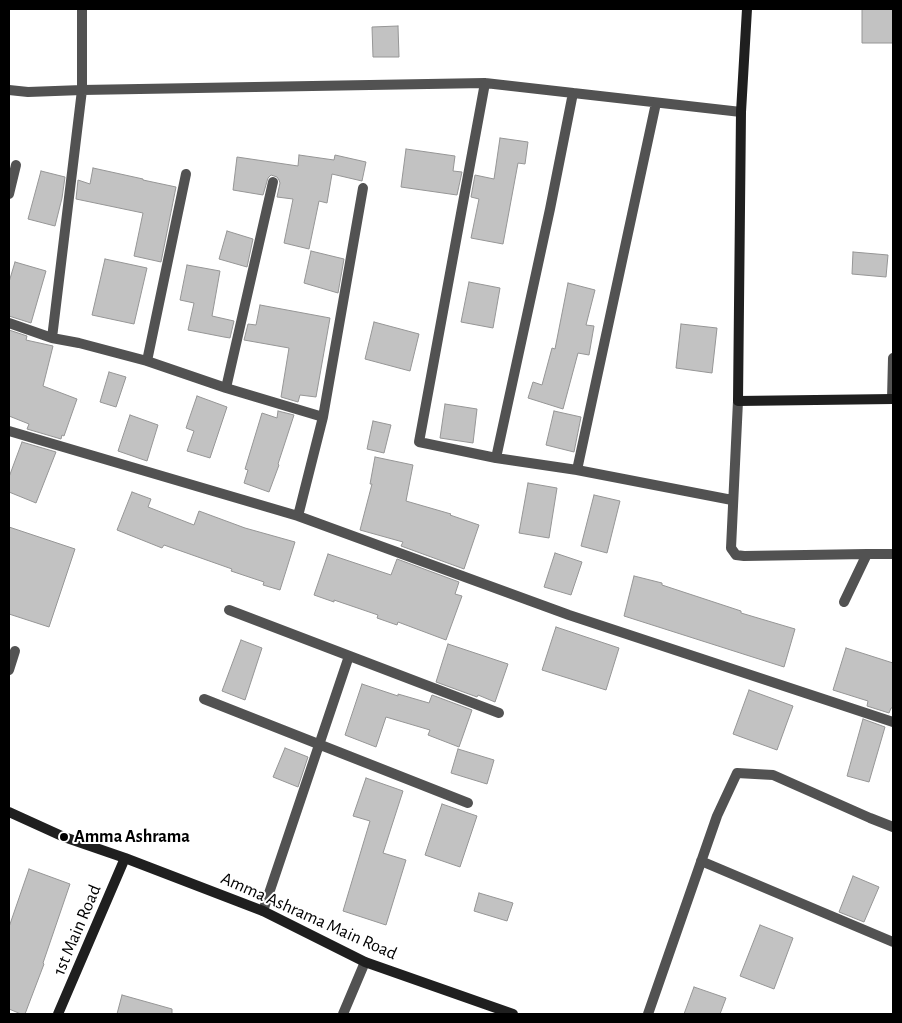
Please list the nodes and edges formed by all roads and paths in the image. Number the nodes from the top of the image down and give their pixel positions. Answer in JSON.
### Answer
{"nodes":[{"id":1,"x":82,"y":9,"type":"edge"},
{"id":2,"x":747,"y":9,"type":"edge"},
{"id":3,"x":485,"y":83,"type":"junction"},
{"id":4,"x":9,"y":90,"type":"edge"},
{"id":5,"x":82,"y":90,"type":"junction"},
{"id":6,"x":573,"y":93,"type":"junction"},
{"id":7,"x":656,"y":103,"type":"junction"},
{"id":8,"x":741,"y":112,"type":"junction"},
{"id":9,"x":16,"y":165,"type":"dead end"},
{"id":10,"x":186,"y":174,"type":"dead end"},
{"id":11,"x":273,"y":182,"type":"dead end"},
{"id":12,"x":362,"y":188,"type":"dead end"},
{"id":13,"x":9,"y":194,"type":"edge"},
{"id":14,"x":9,"y":323,"type":"edge"},
{"id":15,"x":52,"y":338,"type":"junction"},
{"id":16,"x":893,"y":358,"type":"edge"},
{"id":17,"x":146,"y":361,"type":"junction"},
{"id":18,"x":226,"y":388,"type":"junction"},
{"id":19,"x":892,"y":399,"type":"edge"},
{"id":20,"x":738,"y":401,"type":"junction"},
{"id":21,"x":323,"y":417,"type":"junction"},
{"id":22,"x":9,"y":431,"type":"edge"},
{"id":23,"x":496,"y":458,"type":"junction"},
{"id":24,"x":577,"y":470,"type":"junction"},
{"id":25,"x":732,"y":500,"type":"junction"},
{"id":26,"x":298,"y":516,"type":"junction"},
{"id":27,"x":867,"y":554,"type":"junction"},
{"id":28,"x":893,"y":554,"type":"edge"},
{"id":29,"x":844,"y":602,"type":"dead end"},
{"id":30,"x":229,"y":610,"type":"dead end"},
{"id":31,"x":15,"y":651,"type":"dead end"},
{"id":32,"x":349,"y":656,"type":"junction"},
{"id":33,"x":9,"y":670,"type":"edge"},
{"id":34,"x":204,"y":699,"type":"dead end"},
{"id":35,"x":499,"y":713,"type":"dead end"},
{"id":36,"x":893,"y":722,"type":"edge"},
{"id":37,"x":319,"y":745,"type":"junction"},
{"id":38,"x":468,"y":803,"type":"dead end"},
{"id":39,"x":9,"y":812,"type":"edge"},
{"id":40,"x":893,"y":828,"type":"edge"},
{"id":41,"x":125,"y":858,"type":"junction"},
{"id":42,"x":701,"y":861,"type":"junction"},
{"id":43,"x":263,"y":910,"type":"junction"},
{"id":44,"x":893,"y":942,"type":"edge"},
{"id":45,"x":366,"y":962,"type":"junction"},
{"id":46,"x":58,"y":1014,"type":"edge"},
{"id":47,"x":343,"y":1014,"type":"edge"},
{"id":48,"x":513,"y":1014,"type":"edge"},
{"id":49,"x":648,"y":1014,"type":"edge"}],
"edges":[{"from":1,"to":5,"type":"street"},
{"from":2,"to":8,"type":"street"},
{"from":3,"to":5,"type":"street"},
{"from":3,"to":6,"type":"street"},
{"from":3,"to":23,"type":"street"},
{"from":4,"to":5,"type":"street"},
{"from":5,"to":15,"type":"street"},
{"from":6,"to":7,"type":"street"},
{"from":6,"to":23,"type":"street"},
{"from":7,"to":8,"type":"street"},
{"from":7,"to":24,"type":"street"},
{"from":8,"to":20,"type":"street"},
{"from":9,"to":13,"type":"street"},
{"from":10,"to":17,"type":"street"},
{"from":11,"to":18,"type":"street"},
{"from":12,"to":21,"type":"street"},
{"from":14,"to":15,"type":"street"},
{"from":15,"to":17,"type":"street"},
{"from":16,"to":19,"type":"street"},
{"from":17,"to":18,"type":"street"},
{"from":18,"to":21,"type":"street"},
{"from":19,"to":20,"type":"street"},
{"from":20,"to":25,"type":"street"},
{"from":21,"to":26,"type":"street"},
{"from":22,"to":26,"type":"street"},
{"from":23,"to":24,"type":"street"},
{"from":24,"to":25,"type":"street"},
{"from":25,"to":27,"type":"street"},
{"from":26,"to":36,"type":"street"},
{"from":27,"to":28,"type":"street"},
{"from":27,"to":29,"type":"street"},
{"from":30,"to":32,"type":"street"},
{"from":31,"to":33,"type":"street"},
{"from":32,"to":35,"type":"street"},
{"from":32,"to":37,"type":"street"},
{"from":34,"to":37,"type":"street"},
{"from":37,"to":38,"type":"street"},
{"from":37,"to":43,"type":"street"},
{"from":39,"to":41,"type":"street","name":"Amma Ashrama Main Road"},
{"from":40,"to":42,"type":"street"},
{"from":41,"to":43,"type":"street","name":"Amma Ashrama Main Road"},
{"from":41,"to":46,"type":"street","name":"1st Main Road"},
{"from":42,"to":44,"type":"street"},
{"from":42,"to":49,"type":"street"},
{"from":43,"to":45,"type":"street","name":"Amma Ashrama Main Road"},
{"from":45,"to":47,"type":"street"},
{"from":45,"to":48,"type":"street","name":"Amma Ashrama Main Road"}]}
